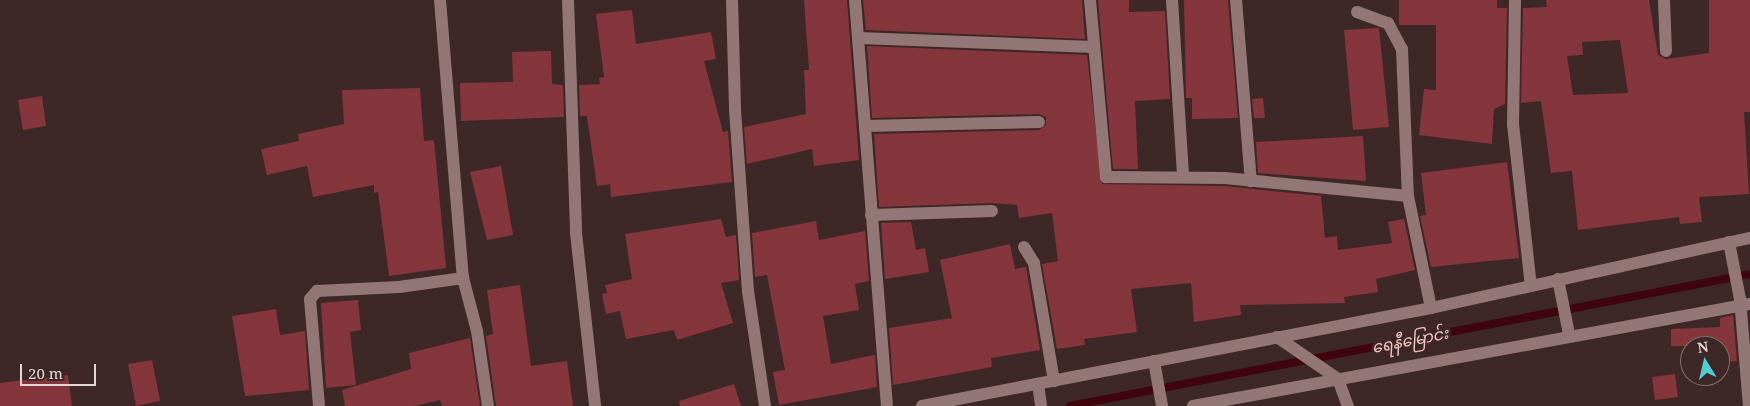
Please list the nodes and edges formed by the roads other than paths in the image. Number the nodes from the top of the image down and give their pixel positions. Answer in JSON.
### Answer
{"nodes":[{"id":1,"x":440,"y":0,"type":"edge"},
{"id":2,"x":558,"y":0,"type":"edge"},
{"id":3,"x":568,"y":0,"type":"edge"},
{"id":4,"x":732,"y":0,"type":"edge"},
{"id":5,"x":855,"y":0,"type":"edge"},
{"id":6,"x":1090,"y":0,"type":"edge"},
{"id":7,"x":1172,"y":0,"type":"edge"},
{"id":8,"x":1236,"y":0,"type":"edge"},
{"id":9,"x":1516,"y":0,"type":"edge"},
{"id":10,"x":1664,"y":0,"type":"edge"},
{"id":11,"x":1357,"y":12,"type":"dead end"},
{"id":12,"x":570,"y":34,"type":"junction"},
{"id":13,"x":858,"y":38,"type":"junction"},
{"id":14,"x":1094,"y":47,"type":"junction"},
{"id":15,"x":1666,"y":50,"type":"dead end"},
{"id":16,"x":1039,"y":122,"type":"dead end"},
{"id":17,"x":865,"y":126,"type":"junction"},
{"id":18,"x":1183,"y":176,"type":"junction"},
{"id":19,"x":1251,"y":182,"type":"junction"},
{"id":20,"x":1408,"y":196,"type":"junction"},
{"id":21,"x":992,"y":211,"type":"dead end"},
{"id":22,"x":871,"y":215,"type":"junction"},
{"id":23,"x":1750,"y":238,"type":"edge"},
{"id":24,"x":1730,"y":245,"type":"junction"},
{"id":25,"x":1024,"y":247,"type":"dead end"},
{"id":26,"x":463,"y":278,"type":"junction"},
{"id":27,"x":1559,"y":282,"type":"junction"},
{"id":28,"x":1531,"y":286,"type":"junction"},
{"id":29,"x":1743,"y":303,"type":"edge"},
{"id":30,"x":1431,"y":308,"type":"junction"},
{"id":31,"x":1568,"y":330,"type":"junction"},
{"id":32,"x":1280,"y":339,"type":"junction"},
{"id":33,"x":1155,"y":365,"type":"junction"},
{"id":34,"x":1334,"y":376,"type":"junction"},
{"id":35,"x":1054,"y":381,"type":"junction"},
{"id":36,"x":1038,"y":386,"type":"junction"},
{"id":37,"x":1161,"y":405,"type":"edge"},
{"id":38,"x":319,"y":406,"type":"edge"},
{"id":39,"x":488,"y":406,"type":"edge"},
{"id":40,"x":595,"y":406,"type":"edge"},
{"id":41,"x":765,"y":406,"type":"edge"},
{"id":42,"x":887,"y":406,"type":"edge"},
{"id":43,"x":922,"y":406,"type":"edge"},
{"id":44,"x":1041,"y":406,"type":"edge"},
{"id":45,"x":1193,"y":406,"type":"edge"},
{"id":46,"x":1348,"y":406,"type":"edge"},
{"id":47,"x":1749,"y":406,"type":"edge"}],
"edges":[{"from":1,"to":26,"type":"street"},
{"from":2,"to":12,"type":"street"},
{"from":3,"to":12,"type":"street"},
{"from":4,"to":41,"type":"street"},
{"from":5,"to":13,"type":"street"},
{"from":6,"to":14,"type":"street"},
{"from":7,"to":18,"type":"street"},
{"from":8,"to":19,"type":"street"},
{"from":9,"to":28,"type":"street"},
{"from":10,"to":15,"type":"street"},
{"from":11,"to":20,"type":"street"},
{"from":12,"to":40,"type":"street"},
{"from":13,"to":14,"type":"street"},
{"from":13,"to":17,"type":"street"},
{"from":14,"to":18,"type":"street"},
{"from":16,"to":17,"type":"street"},
{"from":17,"to":22,"type":"street"},
{"from":18,"to":19,"type":"street"},
{"from":19,"to":20,"type":"street"},
{"from":20,"to":30,"type":"street"},
{"from":21,"to":22,"type":"street"},
{"from":22,"to":42,"type":"street"},
{"from":23,"to":24,"type":"street"},
{"from":24,"to":27,"type":"street"},
{"from":24,"to":29,"type":"street"},
{"from":25,"to":35,"type":"street"},
{"from":26,"to":38,"type":"street"},
{"from":26,"to":39,"type":"street"},
{"from":27,"to":28,"type":"street"},
{"from":27,"to":31,"type":"street"},
{"from":28,"to":30,"type":"street"},
{"from":29,"to":31,"type":"street"},
{"from":29,"to":47,"type":"street"},
{"from":30,"to":32,"type":"street"},
{"from":31,"to":34,"type":"street"},
{"from":32,"to":33,"type":"street"},
{"from":32,"to":34,"type":"street"},
{"from":33,"to":35,"type":"street"},
{"from":33,"to":37,"type":"street"},
{"from":34,"to":45,"type":"street"},
{"from":34,"to":46,"type":"street"},
{"from":35,"to":36,"type":"street"},
{"from":36,"to":43,"type":"street"},
{"from":36,"to":44,"type":"street"}]}
